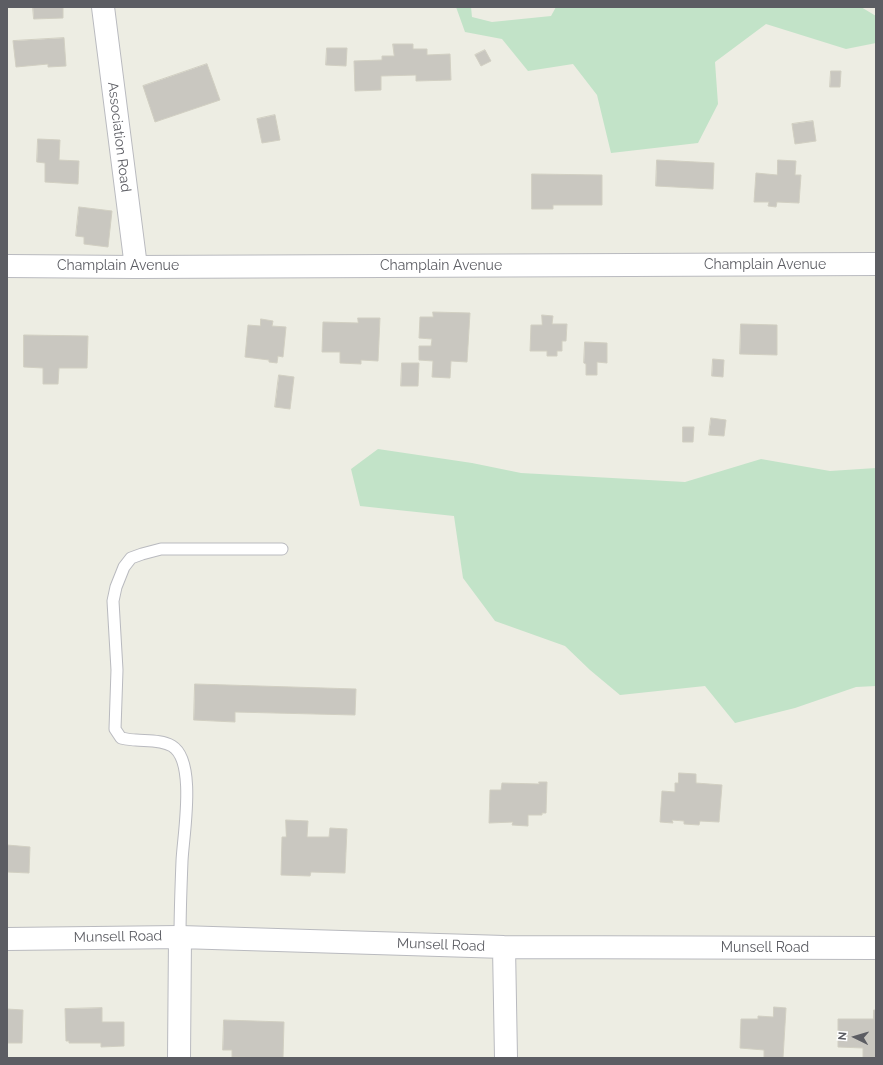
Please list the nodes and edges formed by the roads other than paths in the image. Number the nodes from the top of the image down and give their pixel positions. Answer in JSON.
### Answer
{"nodes":[{"id":1,"x":103,"y":7,"type":"edge"},
{"id":2,"x":876,"y":264,"type":"edge"},
{"id":3,"x":7,"y":266,"type":"edge"},
{"id":4,"x":136,"y":267,"type":"junction"},
{"id":5,"x":282,"y":549,"type":"dead end"},
{"id":6,"x":180,"y":937,"type":"junction"},
{"id":7,"x":7,"y":939,"type":"edge"},
{"id":8,"x":504,"y":947,"type":"junction"},
{"id":9,"x":876,"y":948,"type":"edge"},
{"id":10,"x":179,"y":1058,"type":"edge"},
{"id":11,"x":506,"y":1058,"type":"edge"}],
"edges":[{"from":1,"to":4,"type":"street","name":"Association Road"},
{"from":2,"to":4,"type":"street","name":"Champlain Avenue"},
{"from":3,"to":4,"type":"street","name":"Champlain Avenue"},
{"from":5,"to":6,"type":"lane"},
{"from":6,"to":7,"type":"street","name":"Munsell Road"},
{"from":6,"to":8,"type":"street","name":"Munsell Road"},
{"from":6,"to":10,"type":"street"},
{"from":8,"to":9,"type":"street","name":"Munsell Road"},
{"from":8,"to":11,"type":"street"}]}
